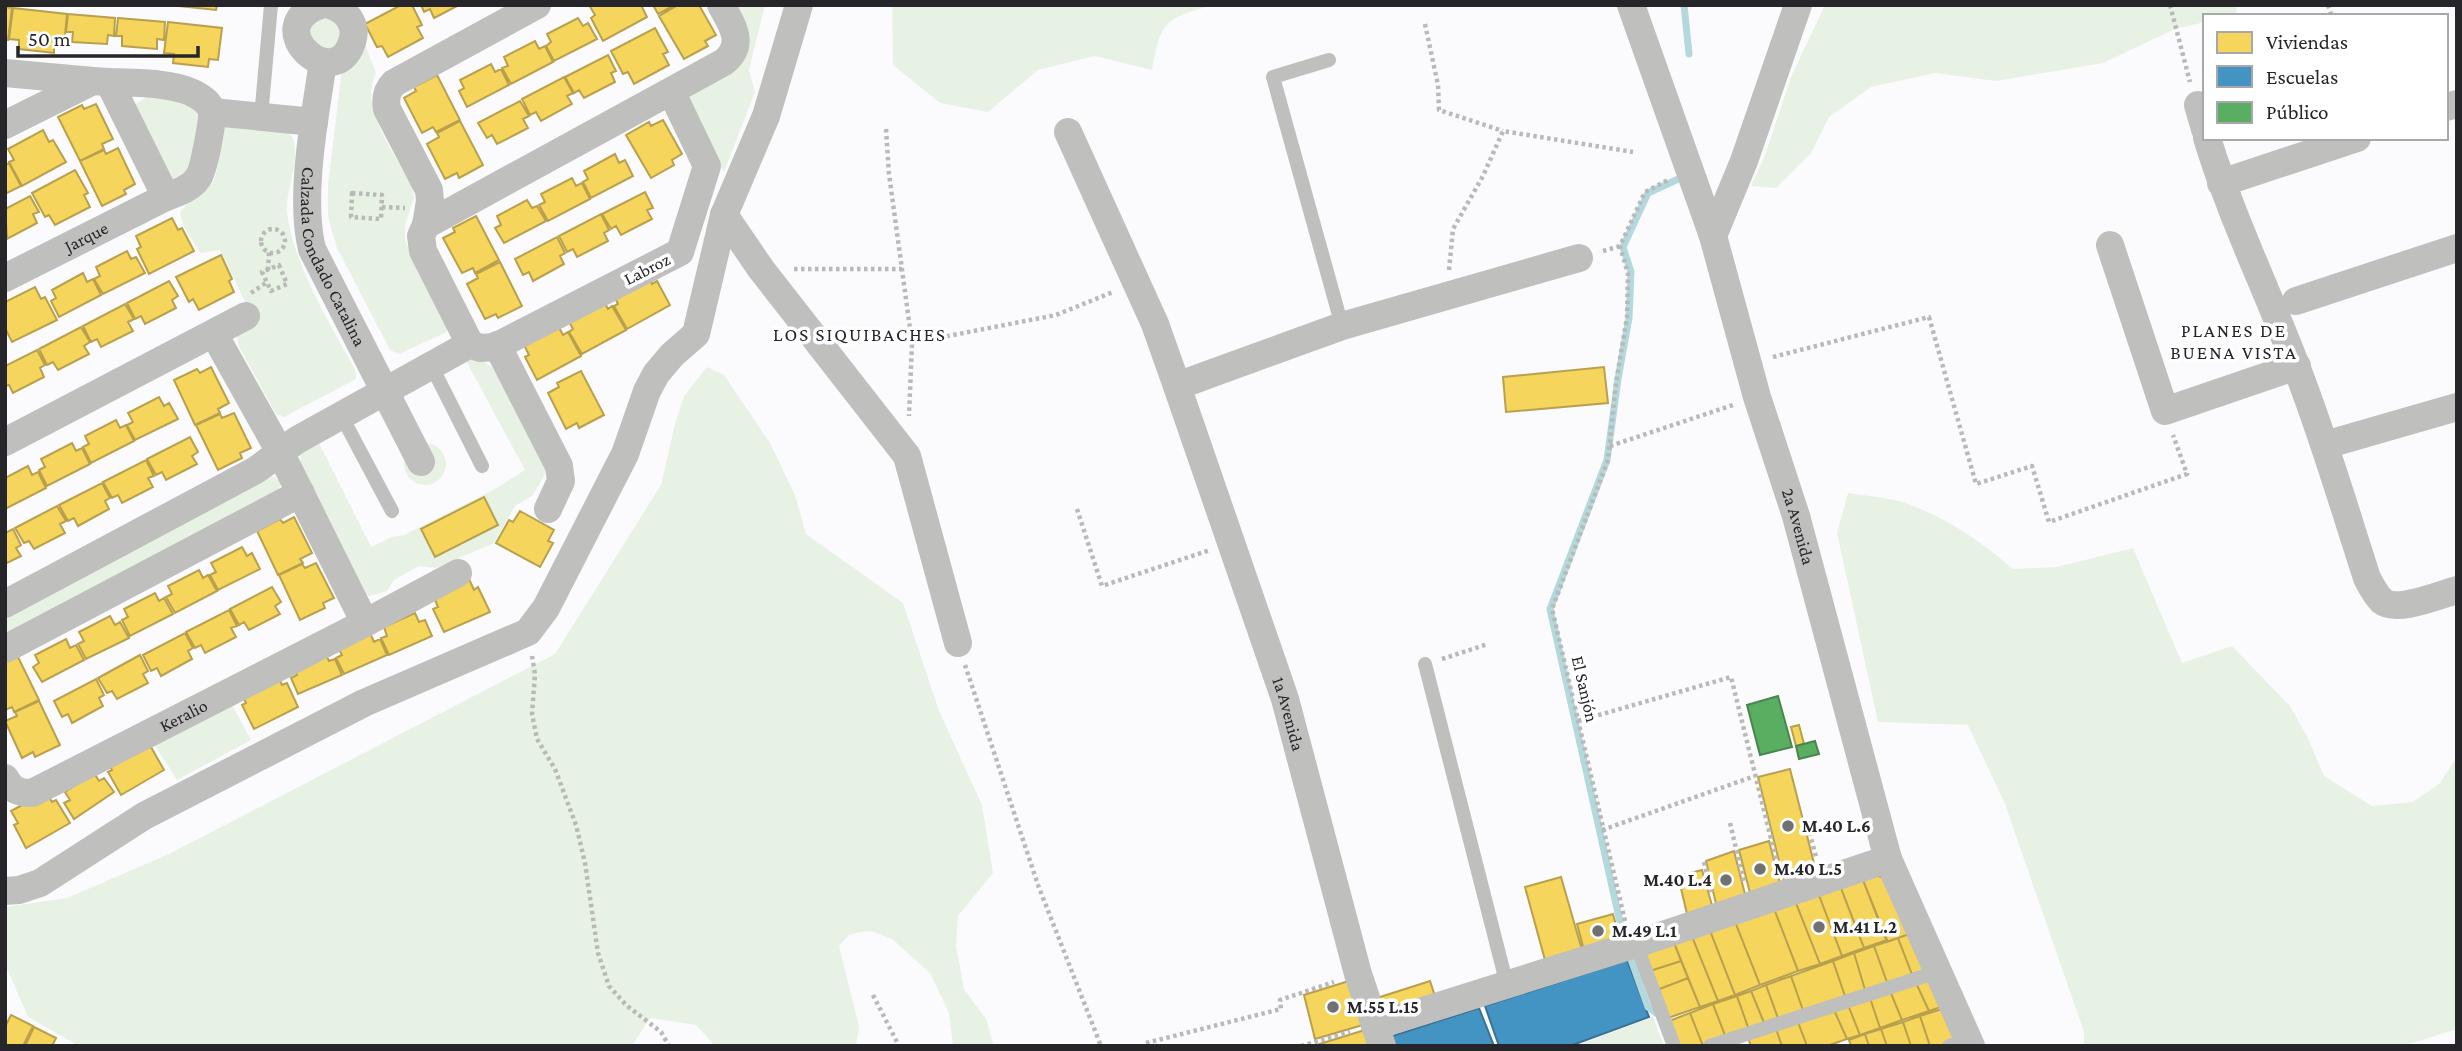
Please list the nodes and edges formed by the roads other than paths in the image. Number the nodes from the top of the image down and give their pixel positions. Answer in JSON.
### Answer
{"nodes":[{"id":1,"x":271,"y":5,"type":"edge"},
{"id":2,"x":320,"y":5,"type":"edge"},
{"id":3,"x":330,"y":5,"type":"edge"},
{"id":4,"x":537,"y":5,"type":"edge"},
{"id":5,"x":721,"y":5,"type":"edge"},
{"id":6,"x":799,"y":5,"type":"edge"},
{"id":7,"x":1631,"y":5,"type":"edge"},
{"id":8,"x":1798,"y":5,"type":"edge"},
{"id":9,"x":1329,"y":60,"type":"dead end"},
{"id":10,"x":323,"y":62,"type":"junction"},
{"id":11,"x":5,"y":73,"type":"edge"},
{"id":12,"x":101,"y":81,"type":"junction"},
{"id":13,"x":671,"y":91,"type":"junction"},
{"id":14,"x":213,"y":112,"type":"junction"},
{"id":15,"x":261,"y":117,"type":"junction"},
{"id":16,"x":314,"y":122,"type":"junction"},
{"id":17,"x":5,"y":125,"type":"edge"},
{"id":18,"x":1068,"y":132,"type":"dead end"},
{"id":19,"x":2208,"y":140,"type":"edge"},
{"id":20,"x":2351,"y":140,"type":"edge"},
{"id":21,"x":2221,"y":183,"type":"junction"},
{"id":22,"x":166,"y":197,"type":"junction"},
{"id":23,"x":724,"y":215,"type":"junction"},
{"id":24,"x":426,"y":225,"type":"junction"},
{"id":25,"x":1713,"y":236,"type":"junction"},
{"id":26,"x":2110,"y":245,"type":"dead end"},
{"id":27,"x":2457,"y":248,"type":"edge"},
{"id":28,"x":1579,"y":258,"type":"dead end"},
{"id":29,"x":5,"y":278,"type":"edge"},
{"id":30,"x":2296,"y":301,"type":"dead end"},
{"id":31,"x":246,"y":316,"type":"dead end"},
{"id":32,"x":1342,"y":326,"type":"junction"},
{"id":33,"x":214,"y":334,"type":"junction"},
{"id":34,"x":484,"y":345,"type":"junction"},
{"id":35,"x":431,"y":365,"type":"junction"},
{"id":36,"x":2297,"y":366,"type":"junction"},
{"id":37,"x":1177,"y":386,"type":"junction"},
{"id":38,"x":385,"y":391,"type":"junction"},
{"id":39,"x":2457,"y":407,"type":"edge"},
{"id":40,"x":341,"y":415,"type":"junction"},
{"id":41,"x":5,"y":442,"type":"edge"},
{"id":42,"x":2325,"y":445,"type":"junction"},
{"id":43,"x":415,"y":450,"type":"dead end"},
{"id":44,"x":280,"y":452,"type":"junction"},
{"id":45,"x":482,"y":466,"type":"dead end"},
{"id":46,"x":301,"y":493,"type":"junction"},
{"id":47,"x":548,"y":509,"type":"dead end"},
{"id":48,"x":392,"y":511,"type":"dead end"},
{"id":49,"x":458,"y":573,"type":"dead end"},
{"id":50,"x":2457,"y":590,"type":"edge"},
{"id":51,"x":5,"y":604,"type":"edge"},
{"id":52,"x":365,"y":623,"type":"junction"},
{"id":53,"x":958,"y":643,"type":"road end"},
{"id":54,"x":5,"y":649,"type":"edge"},
{"id":55,"x":1425,"y":664,"type":"road end"},
{"id":56,"x":5,"y":778,"type":"edge"},
{"id":57,"x":1888,"y":859,"type":"junction"},
{"id":58,"x":5,"y":891,"type":"edge"},
{"id":59,"x":1625,"y":942,"type":"junction"},
{"id":60,"x":1940,"y":971,"type":"junction"},
{"id":61,"x":1507,"y":985,"type":"junction"},
{"id":62,"x":1378,"y":1036,"type":"edge"},
{"id":63,"x":1962,"y":1044,"type":"edge"},
{"id":64,"x":1674,"y":1046,"type":"edge"},
{"id":65,"x":1710,"y":1046,"type":"edge"}],
"edges":[{"from":1,"to":15,"type":"lane"},
{"from":2,"to":10,"type":"street"},
{"from":3,"to":10,"type":"street"},
{"from":4,"to":24,"type":"street"},
{"from":5,"to":13,"type":"street"},
{"from":6,"to":23,"type":"street"},
{"from":7,"to":25,"type":"street","name":"2a Avenida"},
{"from":8,"to":25,"type":"street"},
{"from":9,"to":32,"type":"lane"},
{"from":10,"to":16,"type":"street","name":"Calzada Condado Catalina"},
{"from":11,"to":12,"type":"street"},
{"from":12,"to":14,"type":"street"},
{"from":12,"to":17,"type":"street"},
{"from":12,"to":22,"type":"street"},
{"from":13,"to":24,"type":"street"},
{"from":13,"to":34,"type":"street","name":"Labroz"},
{"from":14,"to":15,"type":"street"},
{"from":14,"to":22,"type":"street","name":"Jarque"},
{"from":15,"to":16,"type":"street"},
{"from":16,"to":38,"type":"street","name":"Calzada Condado Catalina"},
{"from":18,"to":37,"type":"street","name":"1a Avenida"},
{"from":19,"to":21,"type":"street"},
{"from":20,"to":21,"type":"street"},
{"from":21,"to":36,"type":"street"},
{"from":22,"to":29,"type":"street","name":"Jarque"},
{"from":23,"to":53,"type":"street"},
{"from":23,"to":58,"type":"street"},
{"from":24,"to":34,"type":"street"},
{"from":25,"to":57,"type":"street","name":"2a Avenida"},
{"from":26,"to":36,"type":"street"},
{"from":27,"to":30,"type":"street"},
{"from":28,"to":32,"type":"street"},
{"from":31,"to":33,"type":"street"},
{"from":32,"to":37,"type":"street"},
{"from":33,"to":41,"type":"street"},
{"from":33,"to":44,"type":"street"},
{"from":34,"to":35,"type":"street","name":"Labroz"},
{"from":34,"to":47,"type":"street"},
{"from":35,"to":38,"type":"street","name":"Labroz"},
{"from":35,"to":45,"type":"lane"},
{"from":36,"to":42,"type":"street"},
{"from":37,"to":62,"type":"street","name":"1a Avenida"},
{"from":38,"to":40,"type":"street"},
{"from":38,"to":43,"type":"street","name":"Calzada Condado Catalina"},
{"from":39,"to":42,"type":"street"},
{"from":40,"to":44,"type":"street"},
{"from":40,"to":48,"type":"lane"},
{"from":42,"to":50,"type":"street"},
{"from":44,"to":46,"type":"street"},
{"from":44,"to":51,"type":"street"},
{"from":46,"to":52,"type":"street"},
{"from":46,"to":54,"type":"street"},
{"from":49,"to":52,"type":"street","name":"Keralio"},
{"from":52,"to":56,"type":"street","name":"Keralio"},
{"from":55,"to":61,"type":"lane"},
{"from":57,"to":59,"type":"street"},
{"from":57,"to":60,"type":"street","name":"2a Avenida"},
{"from":59,"to":61,"type":"street"},
{"from":59,"to":64,"type":"lane"},
{"from":60,"to":63,"type":"street","name":"2a Avenida"},
{"from":60,"to":65,"type":"lane"},
{"from":61,"to":62,"type":"street"}]}
